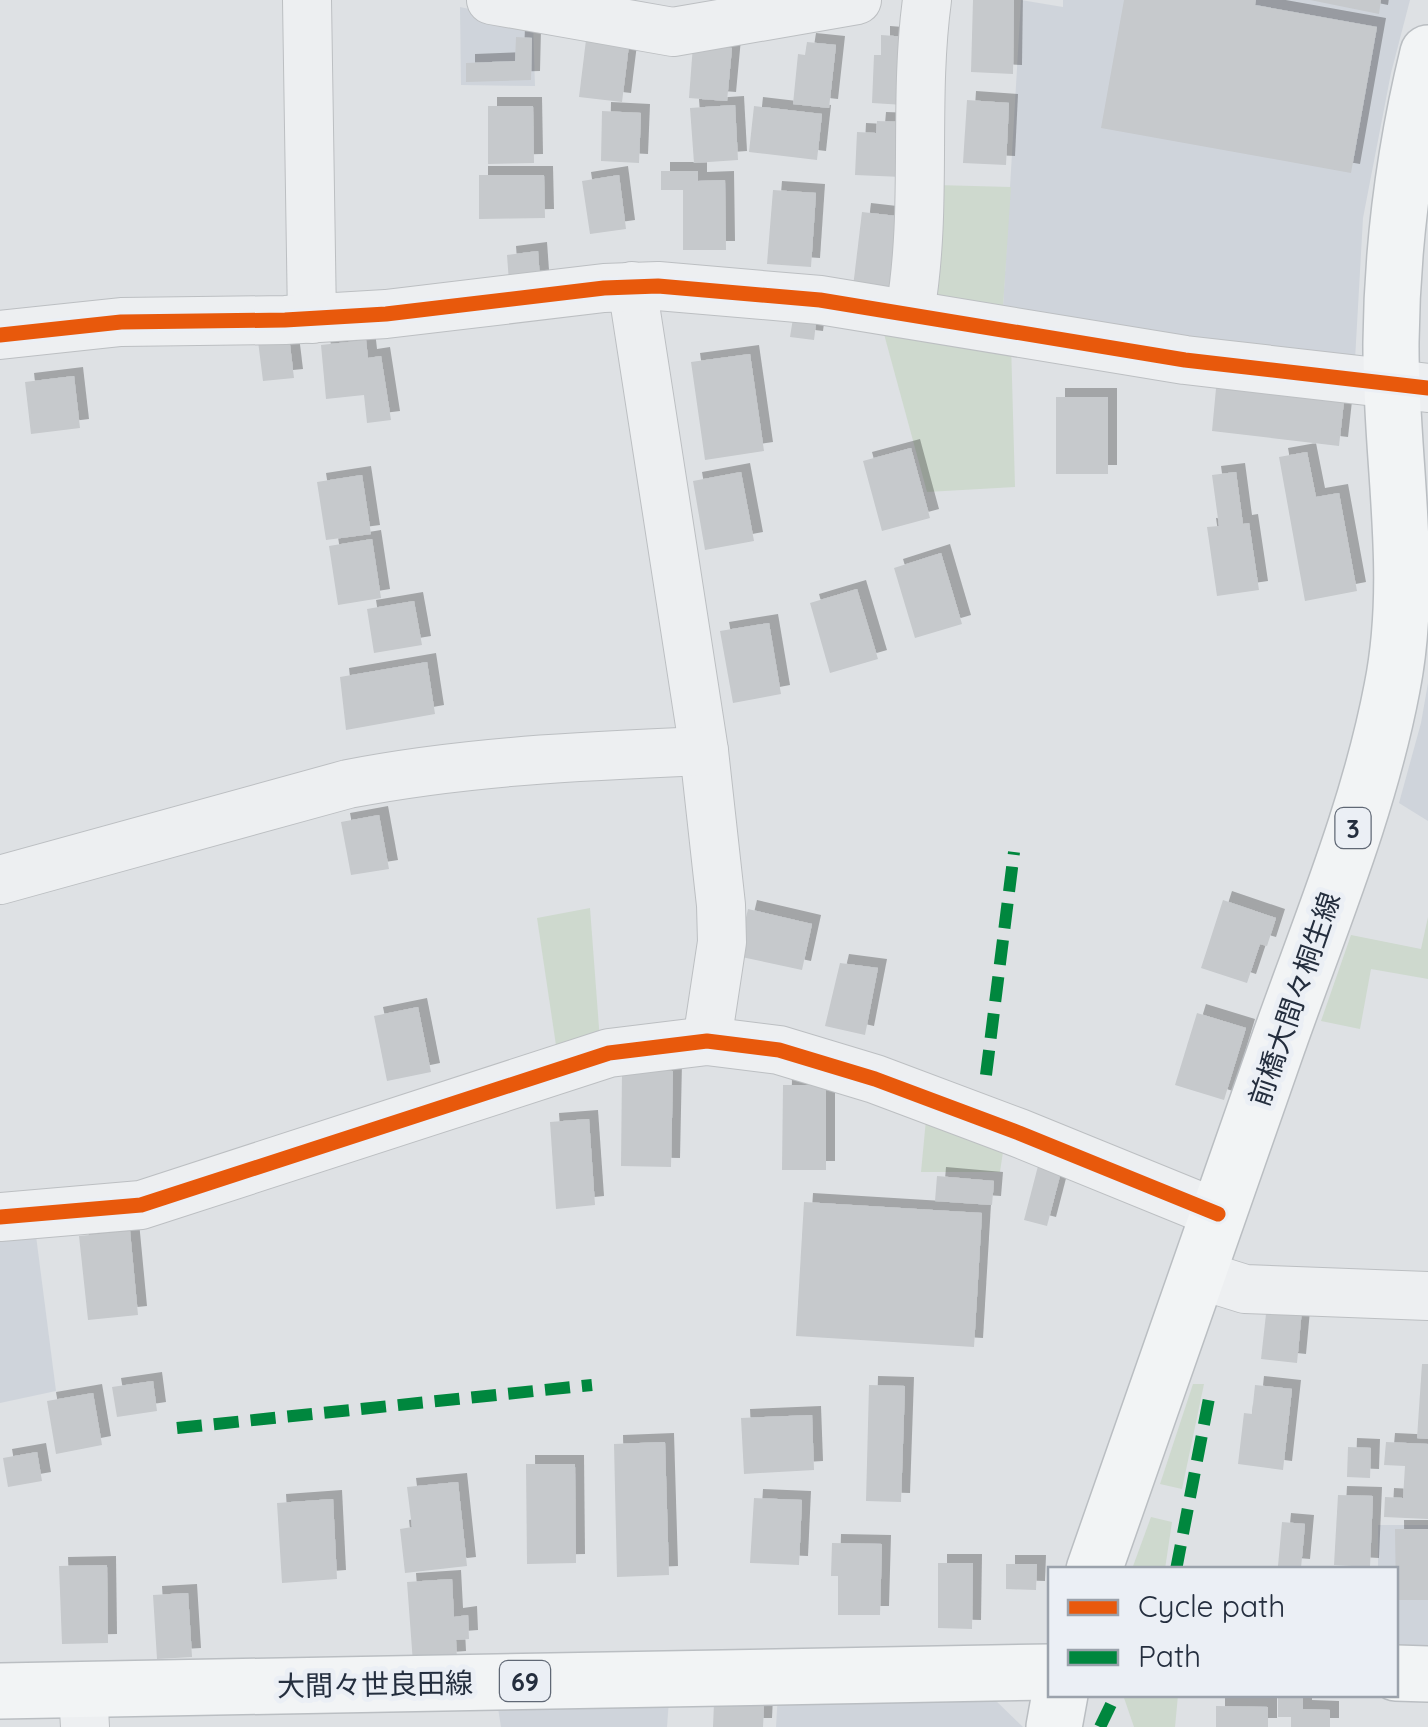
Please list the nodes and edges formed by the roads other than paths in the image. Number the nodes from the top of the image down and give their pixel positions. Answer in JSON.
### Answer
{"nodes":[{"id":1,"x":307,"y":0,"type":"edge"},
{"id":2,"x":491,"y":0,"type":"edge"},
{"id":3,"x":857,"y":0,"type":"edge"},
{"id":4,"x":927,"y":0,"type":"edge"},
{"id":5,"x":1428,"y":53,"type":"edge"},
{"id":6,"x":632,"y":286,"type":"junction"},
{"id":7,"x":910,"y":312,"type":"junction"},
{"id":8,"x":312,"y":319,"type":"junction"},
{"id":9,"x":0,"y":334,"type":"edge"},
{"id":10,"x":1410,"y":386,"type":"edge"},
{"id":11,"x":1413,"y":658,"type":"edge"},
{"id":12,"x":704,"y":751,"type":"junction"},
{"id":13,"x":0,"y":880,"type":"edge"},
{"id":14,"x":707,"y":1041,"type":"junction"},
{"id":15,"x":1218,"y":1214,"type":"junction"},
{"id":16,"x":0,"y":1217,"type":"edge"},
{"id":17,"x":1196,"y":1274,"type":"junction"},
{"id":18,"x":1428,"y":1296,"type":"edge"},
{"id":19,"x":1095,"y":1567,"type":"edge"},
{"id":20,"x":1048,"y":1672,"type":"edge"},
{"id":21,"x":1398,"y":1674,"type":"edge"},
{"id":22,"x":1428,"y":1674,"type":"edge"},
{"id":23,"x":0,"y":1691,"type":"edge"},
{"id":24,"x":1059,"y":1697,"type":"edge"},
{"id":25,"x":84,"y":1709,"type":"edge"},
{"id":26,"x":1054,"y":1727,"type":"edge"}],
"edges":[{"from":1,"to":8,"type":"street"},
{"from":2,"to":3,"type":"street"},
{"from":4,"to":7,"type":"street"},
{"from":5,"to":10,"type":"main road","name":"前橋大間々桐生線","number":"3"},
{"from":6,"to":7,"type":"street"},
{"from":6,"to":8,"type":"street"},
{"from":6,"to":12,"type":"street"},
{"from":7,"to":10,"type":"street"},
{"from":8,"to":9,"type":"street"},
{"from":10,"to":11,"type":"main road","name":"前橋大間々桐生線","number":"3"},
{"from":11,"to":15,"type":"main road","name":"前橋大間々桐生線","number":"3"},
{"from":12,"to":13,"type":"street"},
{"from":12,"to":14,"type":"street"},
{"from":14,"to":15,"type":"street"},
{"from":14,"to":16,"type":"street"},
{"from":15,"to":17,"type":"main road","name":"前橋大間々桐生線","number":"3"},
{"from":17,"to":18,"type":"street"},
{"from":17,"to":19,"type":"main road","name":"前橋大間々桐生線","number":"3"},
{"from":20,"to":25,"type":"main road","name":"大間々世良田線","number":"69"},
{"from":21,"to":22,"type":"main road"},
{"from":23,"to":25,"type":"main road","name":"大間々世良田線","number":"69"},
{"from":24,"to":26,"type":"main road"}]}
